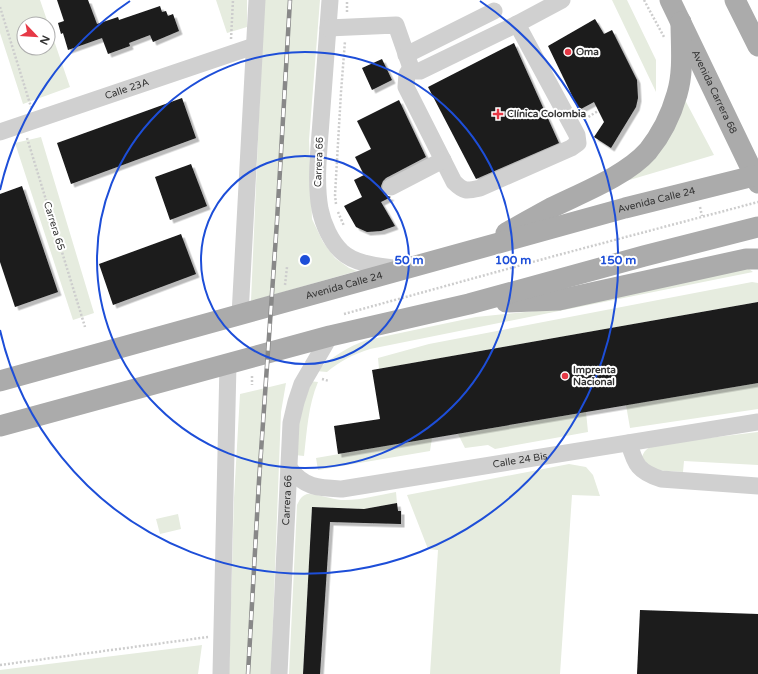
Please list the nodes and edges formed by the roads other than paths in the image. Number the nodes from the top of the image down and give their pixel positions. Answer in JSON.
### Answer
{"nodes":[{"id":1,"x":257,"y":0,"type":"edge"},
{"id":2,"x":330,"y":0,"type":"edge"},
{"id":3,"x":562,"y":0,"type":"edge"},
{"id":4,"x":670,"y":0,"type":"edge"},
{"id":5,"x":735,"y":0,"type":"edge"},
{"id":6,"x":740,"y":0,"type":"edge"},
{"id":7,"x":492,"y":6,"type":"edge"},
{"id":8,"x":681,"y":22,"type":"junction"},
{"id":9,"x":758,"y":22,"type":"edge"},
{"id":10,"x":510,"y":27,"type":"junction"},
{"id":11,"x":328,"y":28,"type":"junction"},
{"id":12,"x":254,"y":46,"type":"junction"},
{"id":13,"x":758,"y":46,"type":"edge"},
{"id":14,"x":409,"y":61,"type":"junction"},
{"id":15,"x":723,"y":111,"type":"junction"},
{"id":16,"x":0,"y":132,"type":"edge"},
{"id":17,"x":443,"y":160,"type":"junction"},
{"id":18,"x":758,"y":167,"type":"edge"},
{"id":19,"x":758,"y":175,"type":"edge"},
{"id":20,"x":758,"y":183,"type":"edge"},
{"id":21,"x":391,"y":187,"type":"dead end"},
{"id":22,"x":758,"y":227,"type":"edge"},
{"id":23,"x":476,"y":250,"type":"junction"},
{"id":24,"x":758,"y":258,"type":"edge"},
{"id":25,"x":406,"y":269,"type":"junction"},
{"id":26,"x":469,"y":304,"type":"junction"},
{"id":27,"x":240,"y":315,"type":"junction"},
{"id":28,"x":330,"y":336,"type":"junction"},
{"id":29,"x":228,"y":364,"type":"junction"},
{"id":30,"x":0,"y":381,"type":"edge"},
{"id":31,"x":758,"y":422,"type":"edge"},
{"id":32,"x":0,"y":426,"type":"edge"},
{"id":33,"x":630,"y":443,"type":"junction"},
{"id":34,"x":289,"y":468,"type":"junction"},
{"id":35,"x":758,"y":486,"type":"edge"},
{"id":36,"x":221,"y":674,"type":"edge"},
{"id":37,"x":279,"y":674,"type":"edge"}],
"edges":[{"from":1,"to":12,"type":"street"},
{"from":2,"to":11,"type":"street","name":"Carrera 66"},
{"from":3,"to":10,"type":"street"},
{"from":4,"to":8,"type":"main road","name":"Avenida Carrera 68"},
{"from":5,"to":13,"type":"main road"},
{"from":6,"to":9,"type":"main road"},
{"from":7,"to":10,"type":"street"},
{"from":7,"to":14,"type":"street"},
{"from":8,"to":15,"type":"main road","name":"Avenida Carrera 68"},
{"from":8,"to":23,"type":"main road"},
{"from":10,"to":14,"type":"street"},
{"from":10,"to":17,"type":"street"},
{"from":11,"to":14,"type":"street"},
{"from":11,"to":25,"type":"street","name":"Carrera 66"},
{"from":12,"to":16,"type":"street","name":"Calle 23A"},
{"from":12,"to":27,"type":"street"},
{"from":14,"to":17,"type":"street"},
{"from":15,"to":18,"type":"street"},
{"from":15,"to":20,"type":"main road","name":"Avenida Carrera 68"},
{"from":17,"to":21,"type":"street"},
{"from":19,"to":23,"type":"main road","name":"Avenida Calle 24"},
{"from":22,"to":26,"type":"main road"},
{"from":23,"to":25,"type":"main road","name":"Avenida Calle 24"},
{"from":24,"to":26,"type":"main road"},
{"from":25,"to":27,"type":"main road","name":"Avenida Calle 24"},
{"from":26,"to":28,"type":"main road"},
{"from":27,"to":30,"type":"main road","name":"Avenida Calle 24"},
{"from":28,"to":29,"type":"main road"},
{"from":28,"to":34,"type":"street","name":"Carrera 66"},
{"from":29,"to":32,"type":"main road"},
{"from":29,"to":36,"type":"street"},
{"from":31,"to":33,"type":"street","name":"Calle 24 Bis"},
{"from":33,"to":34,"type":"street","name":"Calle 24 Bis"},
{"from":33,"to":35,"type":"street"},
{"from":34,"to":37,"type":"street","name":"Carrera 66"}]}
